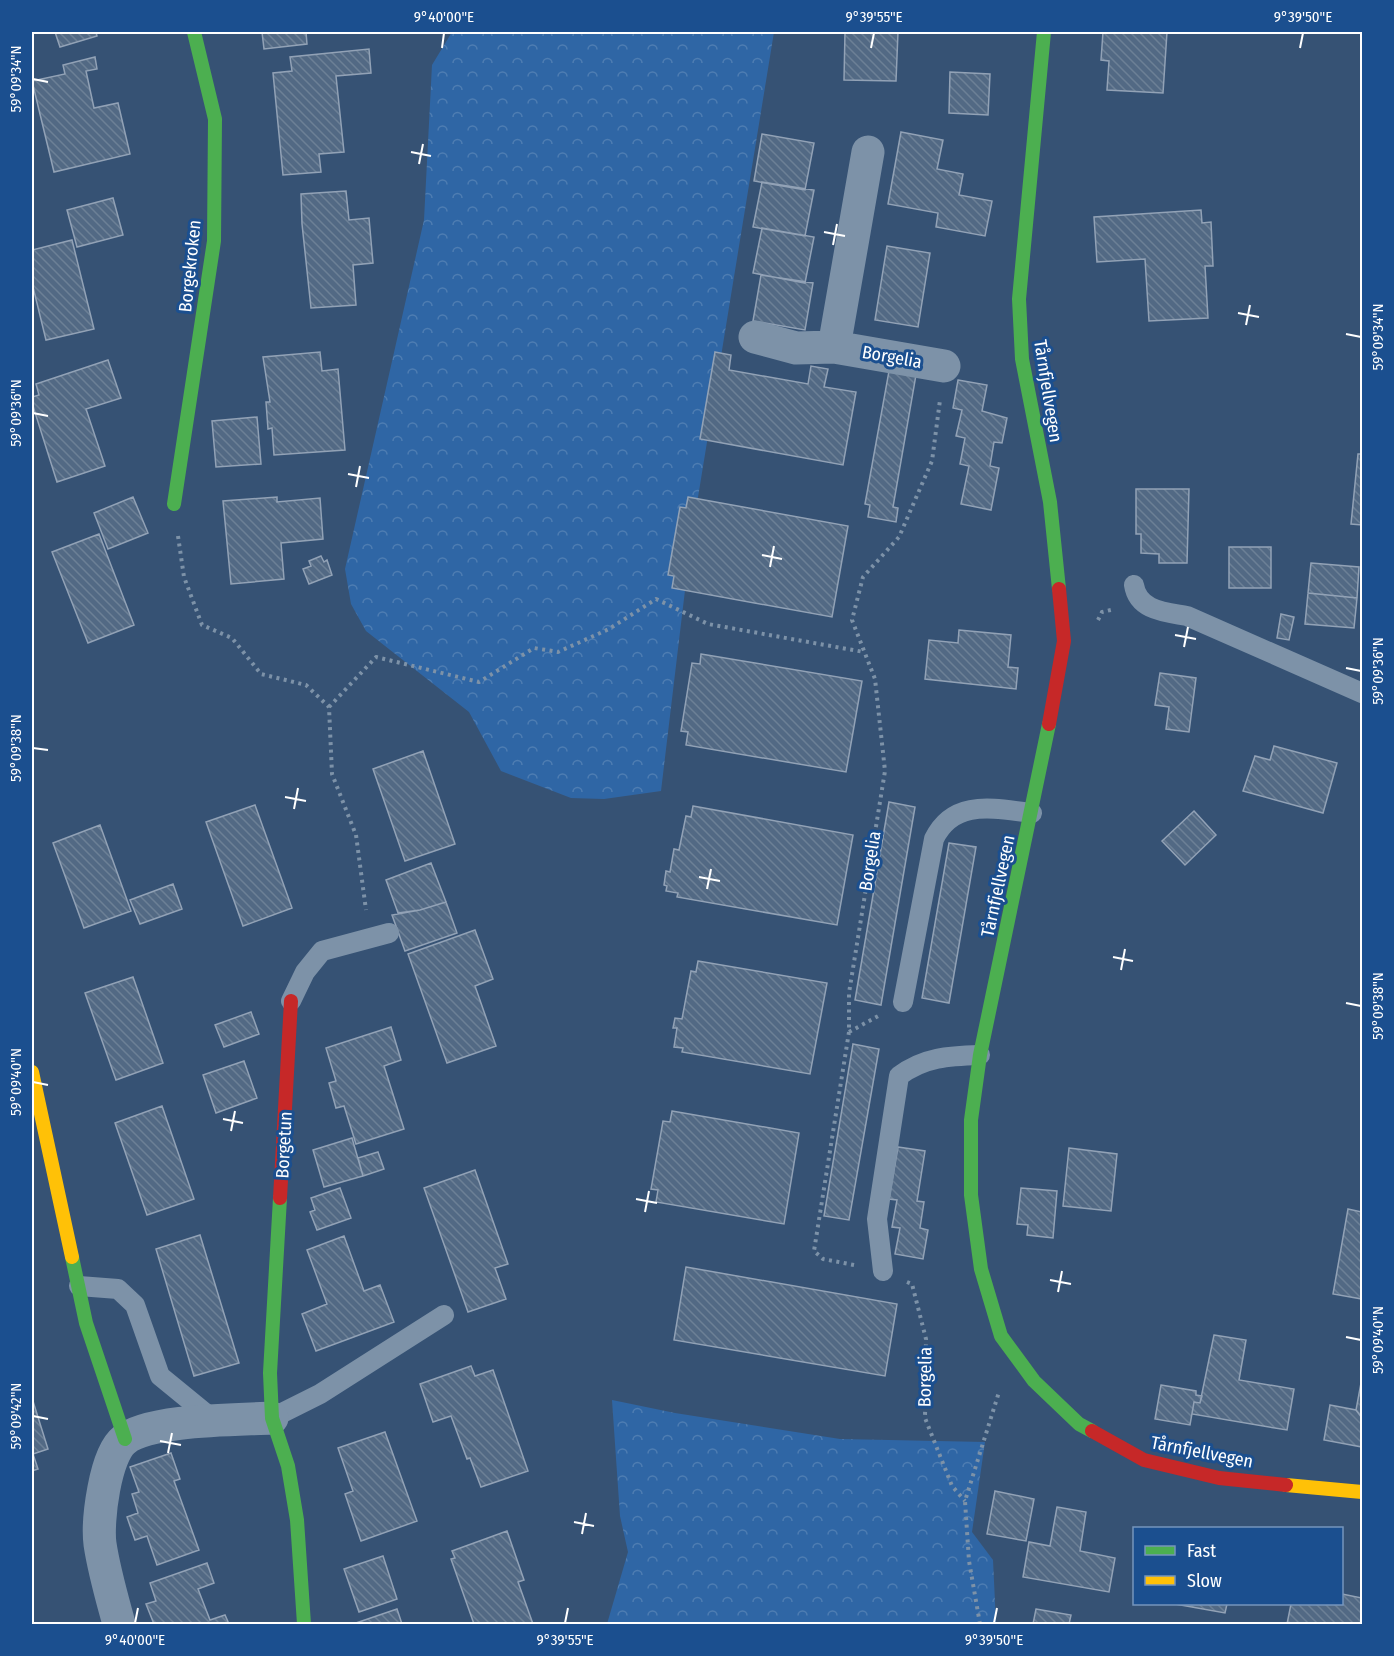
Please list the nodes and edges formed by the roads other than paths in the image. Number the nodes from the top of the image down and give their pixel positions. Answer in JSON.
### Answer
{"nodes":[{"id":1,"x":195,"y":32,"type":"edge"},
{"id":2,"x":1044,"y":32,"type":"edge"},
{"id":3,"x":868,"y":152,"type":"dead end"},
{"id":4,"x":755,"y":337,"type":"dead end"},
{"id":5,"x":834,"y":347,"type":"junction"},
{"id":6,"x":944,"y":366,"type":"road end"},
{"id":7,"x":174,"y":504,"type":"road end"},
{"id":8,"x":1134,"y":585,"type":"dead end"},
{"id":9,"x":1362,"y":693,"type":"edge"},
{"id":10,"x":1032,"y":813,"type":"junction"},
{"id":11,"x":380,"y":935,"type":"road end"},
{"id":12,"x":291,"y":1001,"type":"joint"},
{"id":13,"x":903,"y":1002,"type":"road end"},
{"id":14,"x":980,"y":1055,"type":"junction"},
{"id":15,"x":32,"y":1072,"type":"edge"},
{"id":16,"x":883,"y":1271,"type":"road end"},
{"id":17,"x":79,"y":1286,"type":"junction"},
{"id":18,"x":444,"y":1315,"type":"dead end"},
{"id":19,"x":272,"y":1418,"type":"junction"},
{"id":20,"x":215,"y":1421,"type":"junction"},
{"id":21,"x":125,"y":1439,"type":"junction"},
{"id":22,"x":1362,"y":1492,"type":"edge"},
{"id":23,"x":119,"y":1624,"type":"edge"},
{"id":24,"x":304,"y":1624,"type":"edge"}],
"edges":[{"from":1,"to":7,"type":"street","name":"Borgekroken"},
{"from":2,"to":10,"type":"street","name":"Tårnfjellvegen"},
{"from":3,"to":5,"type":"street"},
{"from":4,"to":5,"type":"street","name":"Borgelia"},
{"from":5,"to":6,"type":"street","name":"Borgelia"},
{"from":8,"to":9,"type":"lane"},
{"from":10,"to":13,"type":"lane"},
{"from":10,"to":14,"type":"street","name":"Tårnfjellvegen"},
{"from":11,"to":12,"type":"lane","name":"Borgetun"},
{"from":12,"to":19,"type":"street","name":"Borgetun"},
{"from":14,"to":16,"type":"lane"},
{"from":14,"to":22,"type":"street","name":"Tårnfjellvegen"},
{"from":15,"to":17,"type":"street"},
{"from":17,"to":20,"type":"lane"},
{"from":17,"to":21,"type":"street"},
{"from":18,"to":19,"type":"lane"},
{"from":19,"to":20,"type":"street"},
{"from":19,"to":24,"type":"street","name":"Borgetun"},
{"from":20,"to":21,"type":"street"},
{"from":21,"to":23,"type":"street"}]}
